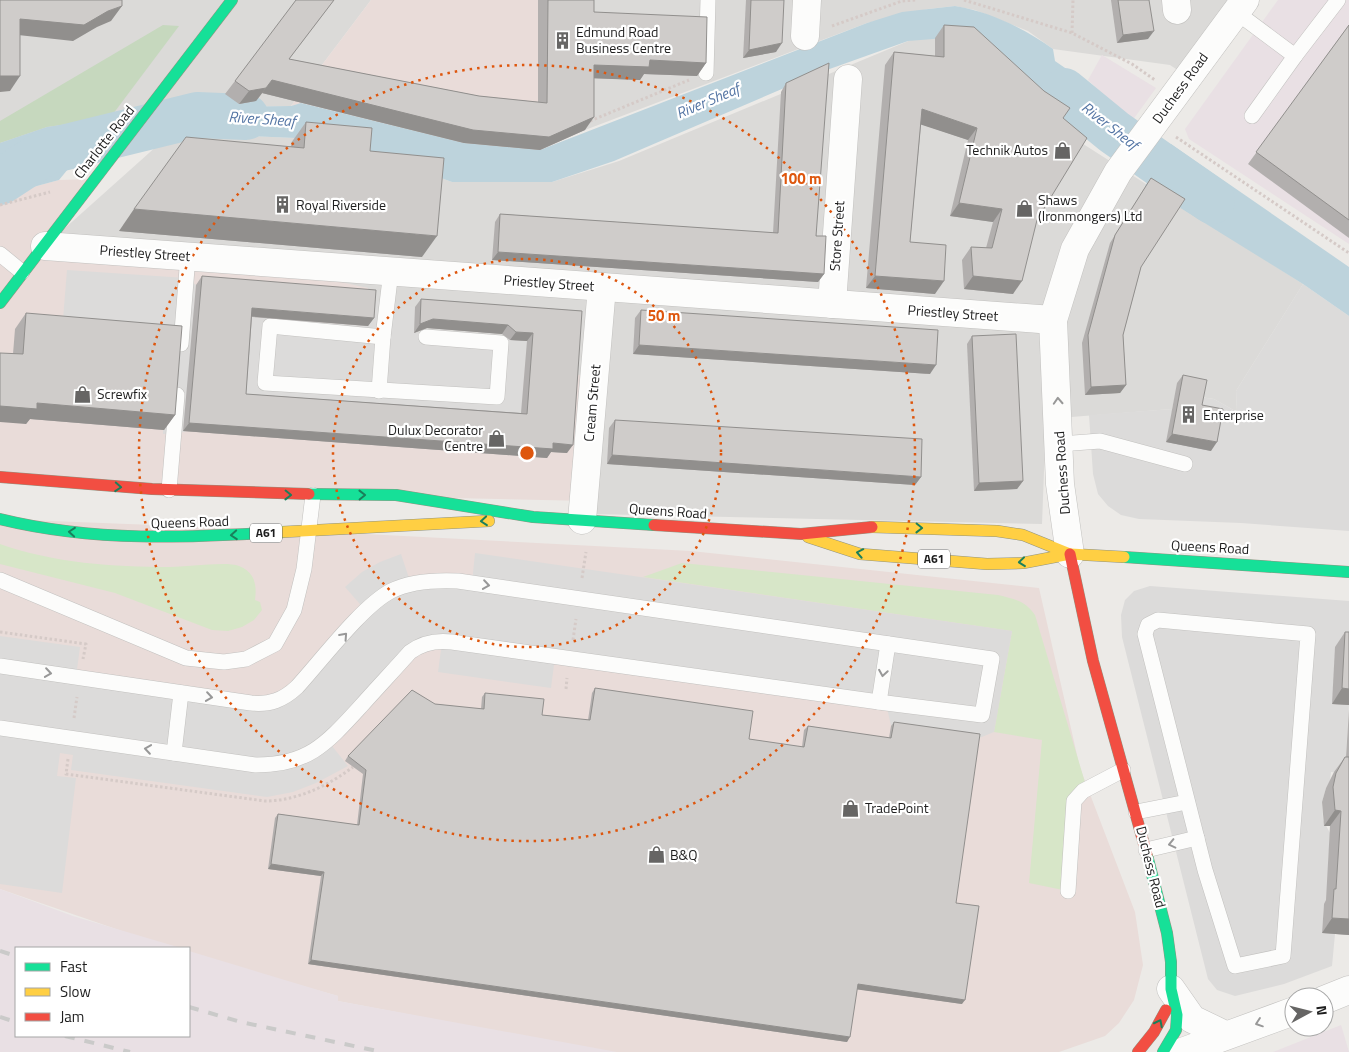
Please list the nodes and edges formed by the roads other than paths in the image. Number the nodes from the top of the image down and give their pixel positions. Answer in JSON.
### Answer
{"nodes":[{"id":1,"x":232,"y":0,"type":"edge"},
{"id":2,"x":708,"y":0,"type":"edge"},
{"id":3,"x":807,"y":0,"type":"edge"},
{"id":4,"x":1338,"y":0,"type":"edge"},
{"id":5,"x":1241,"y":6,"type":"edge"},
{"id":6,"x":806,"y":36,"type":"road end"},
{"id":7,"x":1295,"y":56,"type":"junction"},
{"id":8,"x":706,"y":73,"type":"edge"},
{"id":9,"x":848,"y":79,"type":"dead end"},
{"id":10,"x":1252,"y":116,"type":"dead end"},
{"id":11,"x":45,"y":246,"type":"junction"},
{"id":12,"x":0,"y":254,"type":"edge"},
{"id":13,"x":188,"y":256,"type":"junction"},
{"id":14,"x":390,"y":271,"type":"junction"},
{"id":15,"x":22,"y":272,"type":"junction"},
{"id":16,"x":602,"y":287,"type":"junction"},
{"id":17,"x":0,"y":303,"type":"edge"},
{"id":18,"x":832,"y":304,"type":"junction"},
{"id":19,"x":1053,"y":320,"type":"junction"},
{"id":20,"x":383,"y":337,"type":"junction"},
{"id":21,"x":426,"y":337,"type":"edge"},
{"id":22,"x":180,"y":359,"type":"edge"},
{"id":23,"x":178,"y":378,"type":"edge"},
{"id":24,"x":379,"y":392,"type":"junction"},
{"id":25,"x":1060,"y":444,"type":"junction"},
{"id":26,"x":1185,"y":464,"type":"dead end"},
{"id":27,"x":0,"y":478,"type":"edge"},
{"id":28,"x":169,"y":490,"type":"junction"},
{"id":29,"x":313,"y":496,"type":"junction"},
{"id":30,"x":533,"y":517,"type":"junction"},
{"id":31,"x":0,"y":519,"type":"edge"},
{"id":32,"x":582,"y":520,"type":"junction"},
{"id":33,"x":308,"y":531,"type":"junction"},
{"id":34,"x":801,"y":534,"type":"junction"},
{"id":35,"x":1070,"y":554,"type":"junction"},
{"id":36,"x":1349,"y":572,"type":"edge"},
{"id":37,"x":0,"y":580,"type":"edge"},
{"id":38,"x":888,"y":644,"type":"junction"},
{"id":39,"x":0,"y":666,"type":"edge"},
{"id":40,"x":180,"y":693,"type":"junction"},
{"id":41,"x":879,"y":702,"type":"junction"},
{"id":42,"x":0,"y":728,"type":"edge"},
{"id":43,"x":174,"y":753,"type":"junction"},
{"id":44,"x":1124,"y":770,"type":"junction"},
{"id":45,"x":1187,"y":802,"type":"junction"},
{"id":46,"x":1136,"y":812,"type":"junction"},
{"id":47,"x":1197,"y":838,"type":"junction"},
{"id":48,"x":1146,"y":850,"type":"junction"},
{"id":49,"x":1068,"y":891,"type":"dead end"},
{"id":50,"x":1171,"y":990,"type":"junction"},
{"id":51,"x":1349,"y":990,"type":"edge"},
{"id":52,"x":1334,"y":996,"type":"edge"},
{"id":53,"x":1284,"y":1014,"type":"edge"},
{"id":54,"x":1225,"y":1035,"type":"junction"},
{"id":55,"x":1138,"y":1052,"type":"edge"},
{"id":56,"x":1163,"y":1052,"type":"edge"},
{"id":57,"x":1182,"y":1052,"type":"edge"}],
"edges":[{"from":1,"to":11,"type":"main road","name":"Charlotte Road"},
{"from":2,"to":8,"type":"lane"},
{"from":3,"to":6,"type":"street"},
{"from":4,"to":7,"type":"lane"},
{"from":5,"to":7,"type":"lane"},
{"from":5,"to":19,"type":"street","name":"Duchess Road"},
{"from":7,"to":10,"type":"lane"},
{"from":9,"to":18,"type":"street","name":"Store Street"},
{"from":11,"to":13,"type":"street","name":"Priestley Street"},
{"from":11,"to":15,"type":"main road","name":"Charlotte Road"},
{"from":12,"to":15,"type":"lane"},
{"from":13,"to":14,"type":"street","name":"Priestley Street"},
{"from":13,"to":22,"type":"lane"},
{"from":14,"to":16,"type":"street","name":"Priestley Street"},
{"from":14,"to":20,"type":"lane"},
{"from":15,"to":17,"type":"main road","name":"Charlotte Road"},
{"from":16,"to":18,"type":"street","name":"Priestley Street"},
{"from":16,"to":32,"type":"street","name":"Cream Street"},
{"from":18,"to":19,"type":"street","name":"Priestley Street"},
{"from":25,"to":19,"type":"street","name":"Duchess Road","one_way":true},
{"from":20,"to":24,"type":"lane"},
{"from":20,"to":24,"type":"lane"},
{"from":21,"to":24,"type":"lane"},
{"from":23,"to":28,"type":"lane"},
{"from":25,"to":26,"type":"lane"},
{"from":25,"to":35,"type":"street","name":"Duchess Road"},
{"from":27,"to":28,"type":"main road","name":"Queens Road","number":"A61","one_way":true},
{"from":28,"to":29,"type":"main road","name":"Queens Road","number":"A61","one_way":true},
{"from":29,"to":30,"type":"main road","name":"Queens Road","number":"A61","one_way":true},
{"from":29,"to":33,"type":"lane"},
{"from":30,"to":32,"type":"main road","name":"Queens Road","number":"A61"},
{"from":30,"to":33,"type":"main road","name":"Queens Road","number":"A61","one_way":true},
{"from":33,"to":31,"type":"main road","name":"Queens Road","number":"A61","one_way":true},
{"from":32,"to":34,"type":"main road","name":"Queens Road","number":"A61"},
{"from":33,"to":37,"type":"lane"},
{"from":35,"to":34,"type":"main road","name":"Queens Road","number":"A61","one_way":true},
{"from":34,"to":35,"type":"main road","name":"Queens Road","number":"A61","one_way":true},
{"from":35,"to":36,"type":"main road","name":"Queens Road","number":"A61"},
{"from":35,"to":44,"type":"main road","name":"Duchess Road"},
{"from":40,"to":38,"type":"lane","one_way":true},
{"from":38,"to":41,"type":"lane","one_way":true},
{"from":38,"to":41,"type":"lane"},
{"from":39,"to":40,"type":"lane","one_way":true},
{"from":40,"to":43,"type":"lane"},
{"from":41,"to":43,"type":"lane"},
{"from":43,"to":42,"type":"lane","one_way":true},
{"from":44,"to":46,"type":"main road","name":"Duchess Road"},
{"from":44,"to":49,"type":"lane"},
{"from":45,"to":46,"type":"lane"},
{"from":45,"to":47,"type":"lane"},
{"from":45,"to":47,"type":"lane"},
{"from":46,"to":48,"type":"main road","name":"Duchess Road"},
{"from":47,"to":48,"type":"lane","one_way":true},
{"from":48,"to":50,"type":"main road","name":"Duchess Road"},
{"from":50,"to":54,"type":"street"},
{"from":55,"to":50,"type":"main road","one_way":true},
{"from":50,"to":56,"type":"main road"},
{"from":51,"to":52,"type":"street"},
{"from":53,"to":54,"type":"street","one_way":true},
{"from":54,"to":57,"type":"street"}]}
